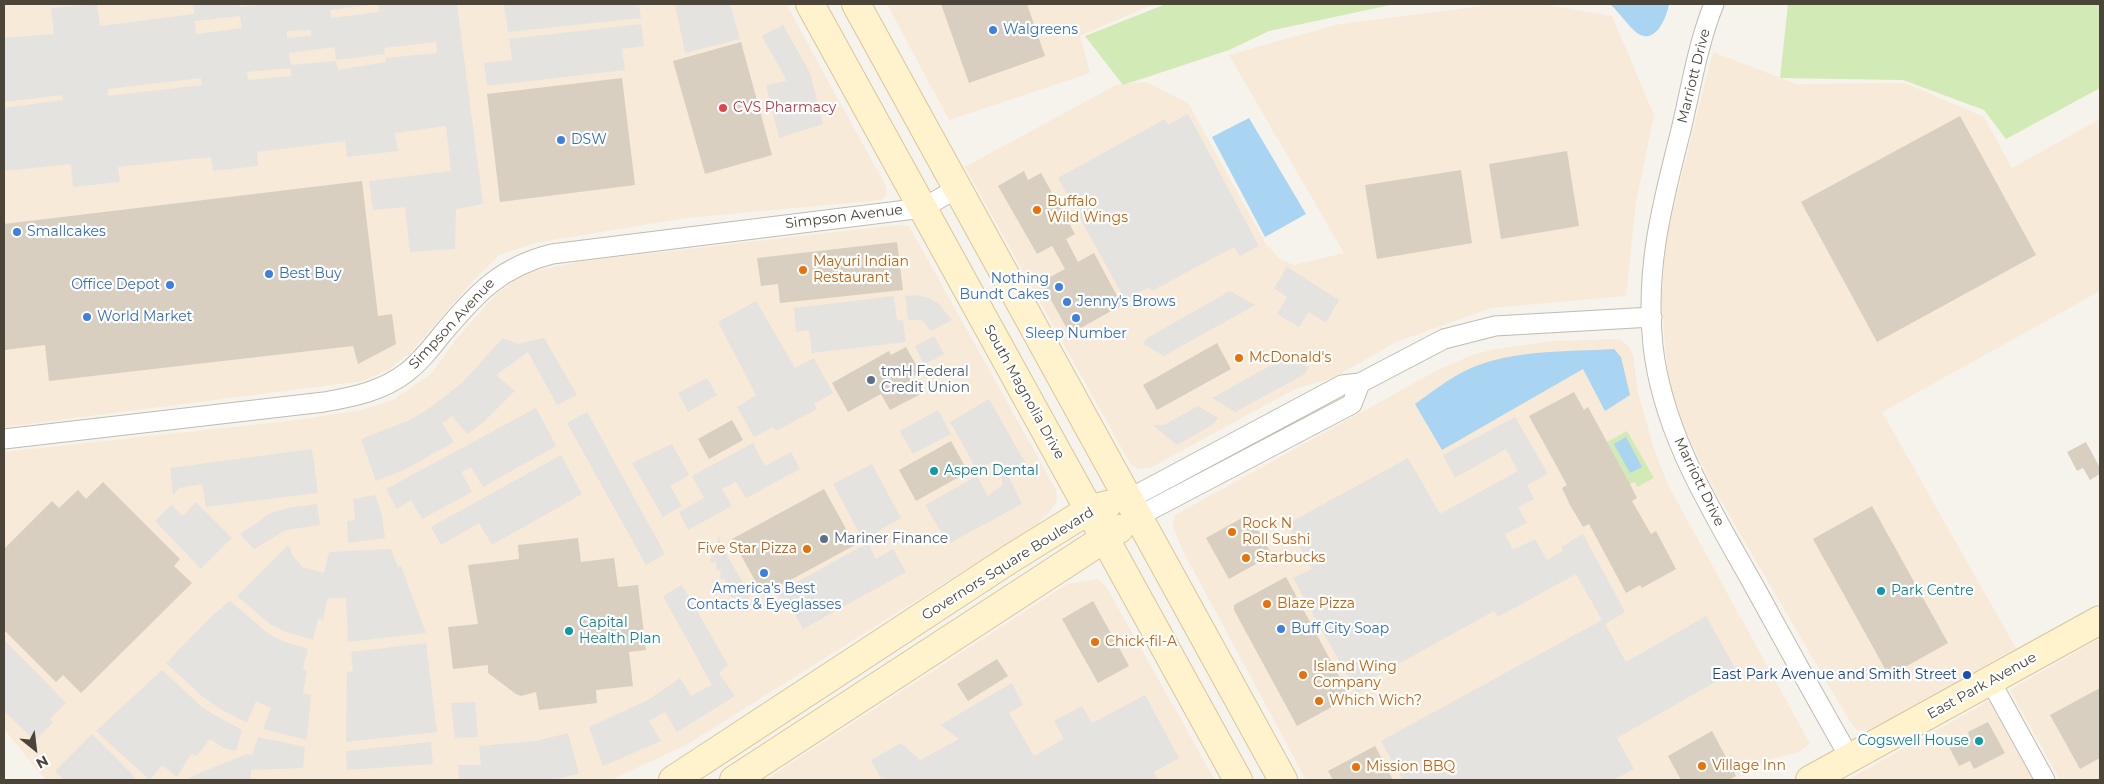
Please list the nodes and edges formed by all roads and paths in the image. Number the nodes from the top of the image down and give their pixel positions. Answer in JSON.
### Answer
{"nodes":[{"id":1,"x":810,"y":4,"type":"edge"},
{"id":2,"x":856,"y":4,"type":"edge"},
{"id":3,"x":1714,"y":4,"type":"edge"},
{"id":4,"x":956,"y":188,"type":"junction"},
{"id":5,"x":923,"y":208,"type":"junction"},
{"id":6,"x":1652,"y":317,"type":"junction"},
{"id":7,"x":4,"y":439,"type":"edge"},
{"id":8,"x":1132,"y":508,"type":"junction"},
{"id":9,"x":1089,"y":510,"type":"junction"},
{"id":10,"x":1106,"y":538,"type":"junction"},
{"id":11,"x":2100,"y":620,"type":"edge"},
{"id":12,"x":1991,"y":682,"type":"junction"},
{"id":13,"x":807,"y":694,"type":"junction"},
{"id":14,"x":823,"y":723,"type":"junction"},
{"id":15,"x":1850,"y":758,"type":"junction"},
{"id":16,"x":673,"y":780,"type":"edge"},
{"id":17,"x":734,"y":780,"type":"edge"},
{"id":18,"x":1238,"y":780,"type":"edge"},
{"id":19,"x":1283,"y":780,"type":"edge"},
{"id":20,"x":1810,"y":780,"type":"edge"},
{"id":21,"x":2045,"y":780,"type":"edge"}],
"edges":[{"from":1,"to":5,"type":"main road","name":"South Magnolia Drive"},
{"from":2,"to":4,"type":"main road"},
{"from":3,"to":6,"type":"street","name":"Marriott Drive"},
{"from":4,"to":5,"type":"street","name":"Simpson Avenue"},
{"from":4,"to":8,"type":"main road"},
{"from":5,"to":7,"type":"street","name":"Simpson Avenue"},
{"from":5,"to":9,"type":"main road","name":"South Magnolia Drive"},
{"from":6,"to":8,"type":"street","name":"Governors Square Boulevard"},
{"from":6,"to":15,"type":"street","name":"Marriott Drive"},
{"from":8,"to":9,"type":"main road","name":"Governors Square Boulevard"},
{"from":8,"to":10,"type":"main road","name":"Governors Square Boulevard"},
{"from":8,"to":19,"type":"main road"},
{"from":9,"to":10,"type":"main road","name":"South Magnolia Drive"},
{"from":9,"to":13,"type":"main road","name":"Governors Square Boulevard"},
{"from":10,"to":14,"type":"main road","name":"Governors Square Boulevard"},
{"from":10,"to":18,"type":"main road","name":"South Magnolia Drive"},
{"from":11,"to":12,"type":"main road","name":"East Park Avenue"},
{"from":12,"to":15,"type":"main road","name":"East Park Avenue"},
{"from":12,"to":21,"type":"street"},
{"from":13,"to":14,"type":"main road"},
{"from":13,"to":16,"type":"main road","name":"Governors Square Boulevard"},
{"from":14,"to":17,"type":"main road","name":"Governors Square Boulevard"},
{"from":15,"to":20,"type":"main road","name":"East Park Avenue"}]}
